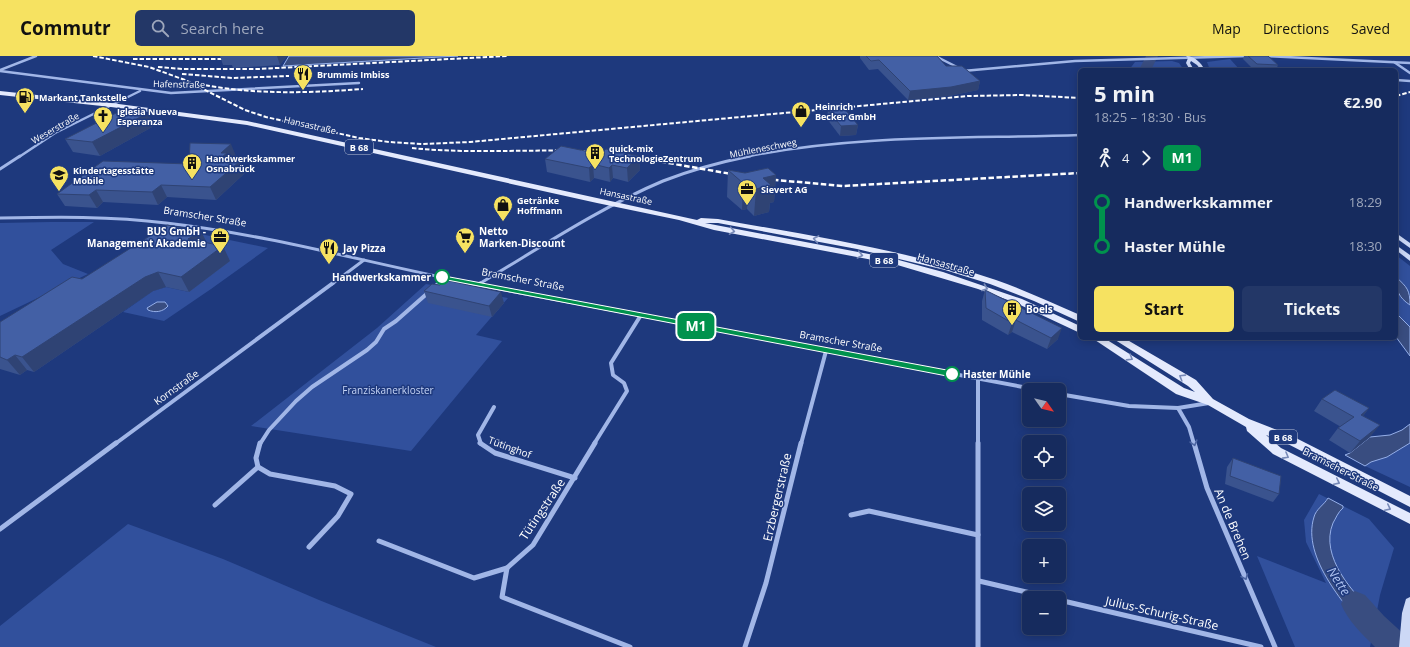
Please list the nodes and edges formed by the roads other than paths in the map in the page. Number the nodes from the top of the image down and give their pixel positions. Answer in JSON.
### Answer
{"nodes":[{"id":1,"x":36,"y":56,"type":"edge"},
{"id":2,"x":935,"y":56,"type":"edge"},
{"id":3,"x":1250,"y":56,"type":"edge"},
{"id":4,"x":1258,"y":56,"type":"edge"},
{"id":5,"x":1189,"y":57,"type":"edge"},
{"id":6,"x":1394,"y":62,"type":"junction"},
{"id":7,"x":1410,"y":63,"type":"edge"},
{"id":8,"x":1191,"y":68,"type":"edge"},
{"id":9,"x":1201,"y":68,"type":"edge"},
{"id":10,"x":0,"y":71,"type":"edge"},
{"id":11,"x":960,"y":71,"type":"edge"},
{"id":12,"x":965,"y":71,"type":"junction"},
{"id":13,"x":1410,"y":73,"type":"edge"},
{"id":14,"x":1398,"y":80,"type":"edge"},
{"id":15,"x":1410,"y":81,"type":"edge"},
{"id":16,"x":358,"y":83,"type":"dead end"},
{"id":17,"x":140,"y":91,"type":"junction"},
{"id":18,"x":0,"y":93,"type":"edge"},
{"id":19,"x":111,"y":105,"type":"junction"},
{"id":20,"x":1078,"y":135,"type":"edge"},
{"id":21,"x":1075,"y":136,"type":"junction"},
{"id":22,"x":1078,"y":138,"type":"edge"},
{"id":23,"x":0,"y":170,"type":"edge"},
{"id":24,"x":615,"y":205,"type":"junction"},
{"id":25,"x":0,"y":218,"type":"edge"},
{"id":26,"x":681,"y":218,"type":"junction"},
{"id":27,"x":1398,"y":237,"type":"edge"},
{"id":28,"x":1410,"y":246,"type":"edge"},
{"id":29,"x":1398,"y":249,"type":"edge"},
{"id":30,"x":1410,"y":258,"type":"edge"},
{"id":31,"x":364,"y":260,"type":"junction"},
{"id":32,"x":444,"y":278,"type":"junction"},
{"id":33,"x":478,"y":284,"type":"junction"},
{"id":34,"x":640,"y":315,"type":"junction"},
{"id":35,"x":1078,"y":318,"type":"edge"},
{"id":36,"x":1078,"y":329,"type":"edge"},
{"id":37,"x":1100,"y":340,"type":"edge"},
{"id":38,"x":1120,"y":340,"type":"edge"},
{"id":39,"x":826,"y":351,"type":"junction"},
{"id":40,"x":978,"y":379,"type":"junction"},
{"id":41,"x":1022,"y":387,"type":"edge"},
{"id":42,"x":1066,"y":395,"type":"edge"},
{"id":43,"x":1212,"y":402,"type":"junction"},
{"id":44,"x":494,"y":406,"type":"dead end"},
{"id":45,"x":1178,"y":408,"type":"junction"},
{"id":46,"x":1245,"y":422,"type":"junction"},
{"id":47,"x":258,"y":467,"type":"junction"},
{"id":48,"x":575,"y":478,"type":"junction"},
{"id":49,"x":1410,"y":502,"type":"edge"},
{"id":50,"x":215,"y":505,"type":"dead end"},
{"id":51,"x":851,"y":516,"type":"dead end"},
{"id":52,"x":1410,"y":519,"type":"edge"},
{"id":53,"x":0,"y":529,"type":"edge"},
{"id":54,"x":978,"y":535,"type":"junction"},
{"id":55,"x":379,"y":541,"type":"dead end"},
{"id":56,"x":310,"y":547,"type":"dead end"},
{"id":57,"x":507,"y":568,"type":"junction"},
{"id":58,"x":979,"y":581,"type":"junction"},
{"id":59,"x":1022,"y":591,"type":"edge"},
{"id":60,"x":1066,"y":602,"type":"edge"},
{"id":61,"x":1410,"y":602,"type":"edge"},
{"id":62,"x":1407,"y":642,"type":"edge"},
{"id":63,"x":630,"y":647,"type":"edge"},
{"id":64,"x":745,"y":647,"type":"edge"},
{"id":65,"x":978,"y":647,"type":"edge"},
{"id":66,"x":1261,"y":647,"type":"edge"},
{"id":67,"x":1275,"y":647,"type":"edge"}],
"edges":[{"from":1,"to":10,"type":"street"},
{"from":2,"to":12,"type":"street"},
{"from":3,"to":5,"type":"street"},
{"from":4,"to":6,"type":"street"},
{"from":5,"to":8,"type":"main road"},
{"from":5,"to":9,"type":"main road"},
{"from":5,"to":12,"type":"street"},
{"from":6,"to":7,"type":"street"},
{"from":6,"to":13,"type":"street"},
{"from":10,"to":17,"type":"street","name":"Hafenstraße"},
{"from":11,"to":12,"type":"street"},
{"from":14,"to":15,"type":"street"},
{"from":16,"to":17,"type":"street","name":"Hafenstraße"},
{"from":17,"to":19,"type":"street","name":"Weserstraße"},
{"from":18,"to":19,"type":"main road","name":"Hansastraße","number":"B 68"},
{"from":19,"to":23,"type":"street","name":"Weserstraße"},
{"from":19,"to":24,"type":"main road","name":"Hansastraße","number":"B 68"},
{"from":20,"to":21,"type":"street","name":"Mühleneschweg"},
{"from":21,"to":22,"type":"street"},
{"from":21,"to":24,"type":"street","name":"Mühleneschweg"},
{"from":24,"to":26,"type":"main road","name":"Hansastraße","number":"B 68"},
{"from":24,"to":33,"type":"street","name":"Mühleneschweg"},
{"from":25,"to":31,"type":"street","name":"Bramscher Straße"},
{"from":35,"to":26,"type":"main road","name":"Hansastraße","number":"B 68","one_way":true},
{"from":26,"to":36,"type":"main road","name":"Hansastraße","number":"B 68","one_way":true},
{"from":27,"to":28,"type":"main road"},
{"from":29,"to":30,"type":"main road"},
{"from":31,"to":32,"type":"street","name":"Bramscher Straße"},
{"from":31,"to":53,"type":"street","name":"Kornstraße"},
{"from":32,"to":33,"type":"street","name":"Bramscher Straße"},
{"from":32,"to":47,"type":"street"},
{"from":33,"to":34,"type":"street","name":"Bramscher Straße"},
{"from":34,"to":39,"type":"street","name":"Bramscher Straße"},
{"from":34,"to":48,"type":"street","name":"Tütingstraße"},
{"from":37,"to":43,"type":"main road","number":"B 68","one_way":true},
{"from":43,"to":38,"type":"main road","number":"B 68","one_way":true},
{"from":39,"to":40,"type":"street","name":"Bramscher Straße"},
{"from":39,"to":64,"type":"street","name":"Erzbergerstraße"},
{"from":40,"to":41,"type":"street","name":"Bramscher Straße"},
{"from":40,"to":54,"type":"street"},
{"from":42,"to":45,"type":"street"},
{"from":43,"to":45,"type":"street"},
{"from":43,"to":46,"type":"main road","name":"Bramscher Straße","number":"B 68"},
{"from":44,"to":48,"type":"street","name":"Tütinghof"},
{"from":45,"to":67,"type":"street","name":"An de Brehen","one_way":true},
{"from":46,"to":49,"type":"main road","name":"Bramscher Straße","number":"B 68"},
{"from":46,"to":52,"type":"main road","name":"Bramscher Straße","number":"B 68","one_way":true},
{"from":47,"to":50,"type":"street"},
{"from":47,"to":56,"type":"street"},
{"from":48,"to":57,"type":"street","name":"Tütingstraße"},
{"from":51,"to":54,"type":"street"},
{"from":54,"to":58,"type":"street"},
{"from":55,"to":57,"type":"street"},
{"from":57,"to":63,"type":"street"},
{"from":58,"to":59,"type":"street"},
{"from":58,"to":65,"type":"street"},
{"from":60,"to":66,"type":"street","name":"Julius-Schurig-Straße"},
{"from":61,"to":62,"type":"main road"}]}
